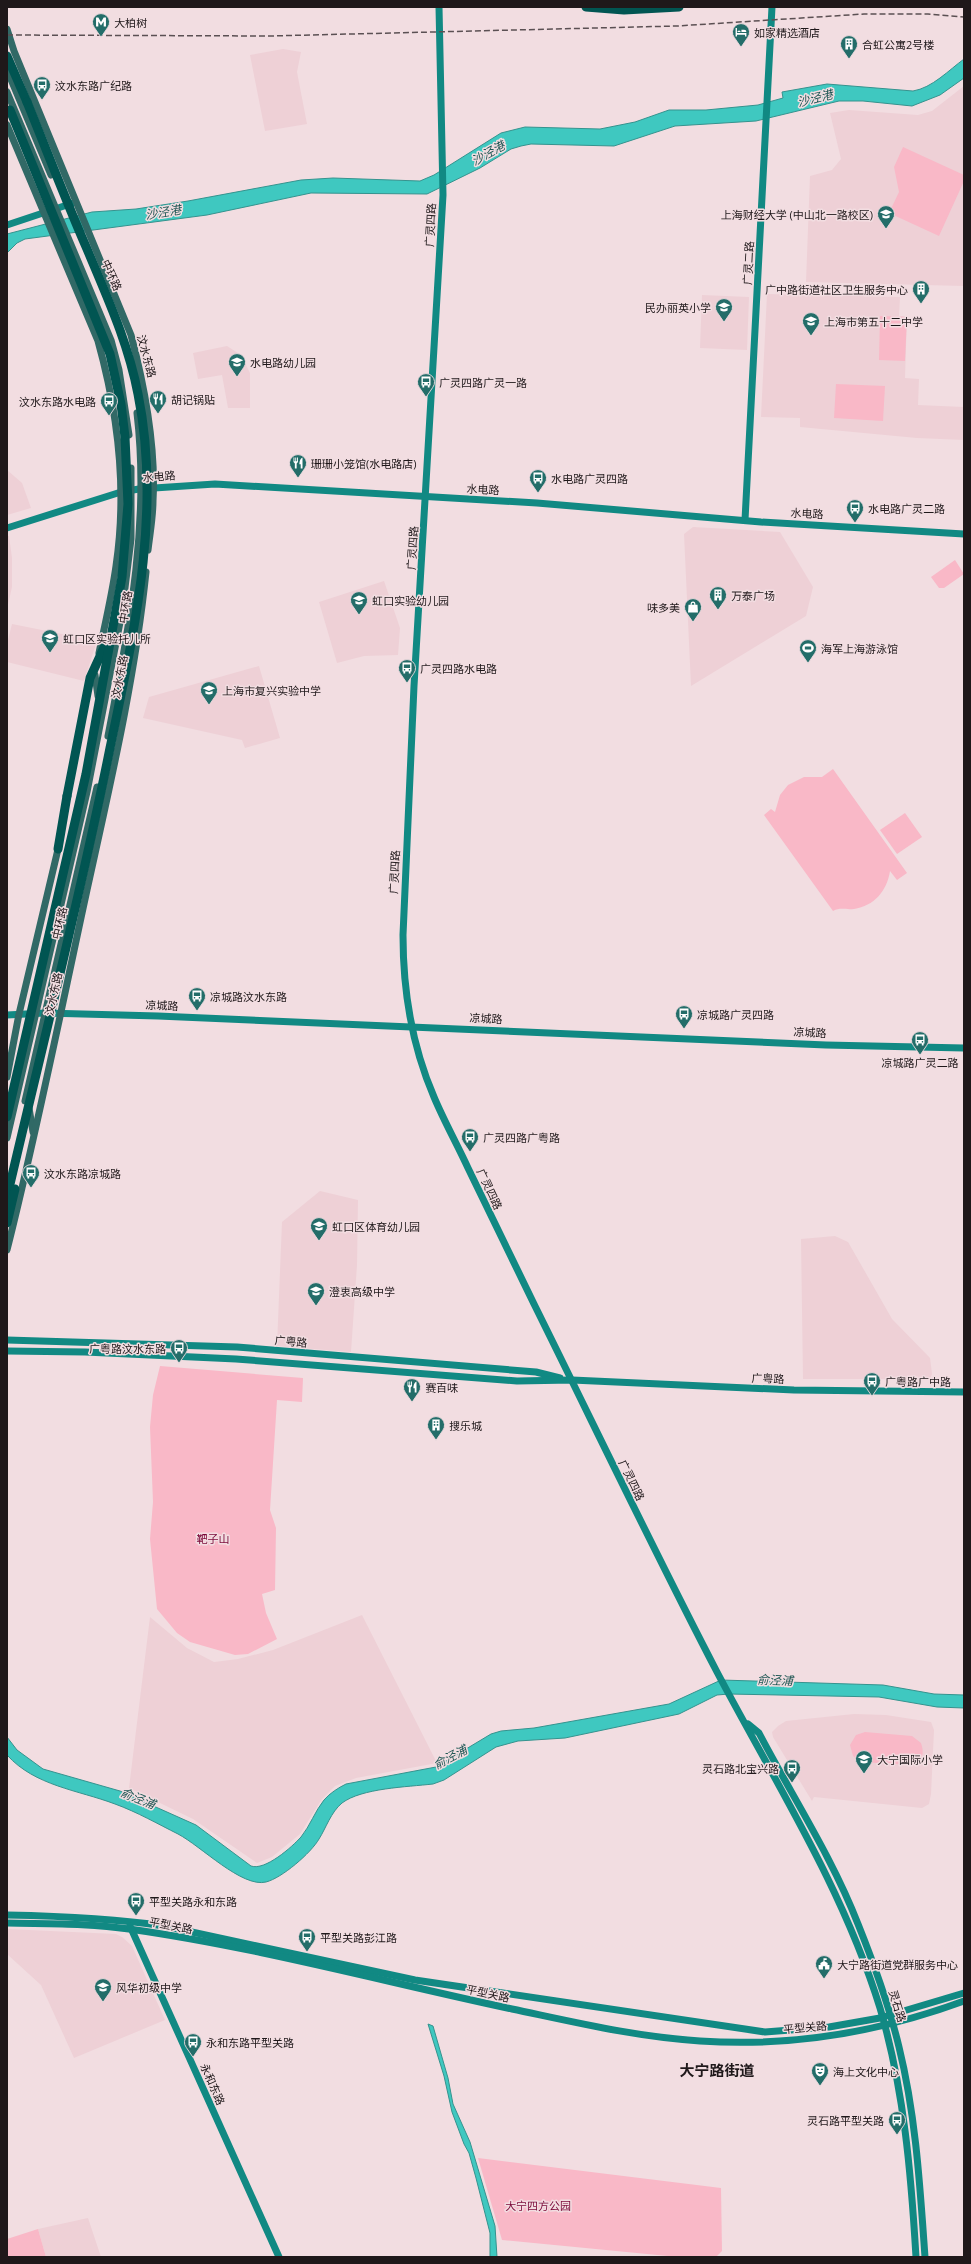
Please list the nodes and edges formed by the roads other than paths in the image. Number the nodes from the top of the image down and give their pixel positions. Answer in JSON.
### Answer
{"nodes":[{"id":1,"x":439,"y":7,"type":"edge"},
{"id":2,"x":586,"y":7,"type":"edge"},
{"id":3,"x":679,"y":7,"type":"edge"},
{"id":4,"x":772,"y":7,"type":"edge"},
{"id":5,"x":7,"y":28,"type":"edge"},
{"id":6,"x":7,"y":42,"type":"edge"},
{"id":7,"x":10,"y":54,"type":"edge"},
{"id":8,"x":7,"y":70,"type":"edge"},
{"id":9,"x":7,"y":92,"type":"edge"},
{"id":10,"x":7,"y":104,"type":"edge"},
{"id":11,"x":7,"y":125,"type":"edge"},
{"id":12,"x":42,"y":153,"type":"junction"},
{"id":13,"x":35,"y":156,"type":"junction"},
{"id":14,"x":62,"y":166,"type":"junction"},
{"id":15,"x":30,"y":180,"type":"junction"},
{"id":16,"x":77,"y":202,"type":"junction"},
{"id":17,"x":64,"y":206,"type":"junction"},
{"id":18,"x":56,"y":209,"type":"junction"},
{"id":19,"x":44,"y":214,"type":"junction"},
{"id":20,"x":7,"y":225,"type":"edge"},
{"id":21,"x":122,"y":346,"type":"junction"},
{"id":22,"x":101,"y":353,"type":"junction"},
{"id":23,"x":138,"y":361,"type":"junction"},
{"id":24,"x":119,"y":370,"type":"junction"},
{"id":25,"x":142,"y":488,"type":"junction"},
{"id":26,"x":153,"y":488,"type":"junction"},
{"id":27,"x":132,"y":490,"type":"junction"},
{"id":28,"x":121,"y":492,"type":"junction"},
{"id":29,"x":426,"y":498,"type":"junction"},
{"id":30,"x":746,"y":520,"type":"junction"},
{"id":31,"x":7,"y":528,"type":"edge"},
{"id":32,"x":964,"y":534,"type":"edge"},
{"id":33,"x":128,"y":572,"type":"junction"},
{"id":34,"x":110,"y":595,"type":"junction"},
{"id":35,"x":113,"y":626,"type":"junction"},
{"id":36,"x":95,"y":675,"type":"junction"},
{"id":37,"x":130,"y":680,"type":"junction"},
{"id":38,"x":102,"y":717,"type":"junction"},
{"id":39,"x":111,"y":719,"type":"junction"},
{"id":40,"x":87,"y":835,"type":"junction"},
{"id":41,"x":58,"y":849,"type":"junction"},
{"id":42,"x":94,"y":860,"type":"junction"},
{"id":43,"x":37,"y":1013,"type":"junction"},
{"id":44,"x":45,"y":1013,"type":"junction"},
{"id":45,"x":60,"y":1013,"type":"junction"},
{"id":46,"x":20,"y":1014,"type":"junction"},
{"id":47,"x":7,"y":1015,"type":"edge"},
{"id":48,"x":412,"y":1026,"type":"junction"},
{"id":49,"x":964,"y":1048,"type":"edge"},
{"id":50,"x":38,"y":1066,"type":"junction"},
{"id":51,"x":7,"y":1077,"type":"edge"},
{"id":52,"x":17,"y":1094,"type":"junction"},
{"id":53,"x":27,"y":1094,"type":"junction"},
{"id":54,"x":7,"y":1110,"type":"edge"},
{"id":55,"x":7,"y":1117,"type":"edge"},
{"id":56,"x":34,"y":1136,"type":"junction"},
{"id":57,"x":7,"y":1138,"type":"edge"},
{"id":58,"x":7,"y":1177,"type":"edge"},
{"id":59,"x":7,"y":1197,"type":"edge"},
{"id":60,"x":16,"y":1216,"type":"junction"},
{"id":61,"x":7,"y":1223,"type":"edge"},
{"id":62,"x":7,"y":1226,"type":"edge"},
{"id":63,"x":7,"y":1250,"type":"edge"},
{"id":64,"x":7,"y":1340,"type":"edge"},
{"id":65,"x":7,"y":1351,"type":"edge"},
{"id":66,"x":572,"y":1380,"type":"junction"},
{"id":67,"x":964,"y":1392,"type":"edge"},
{"id":68,"x":737,"y":1709,"type":"joint"},
{"id":69,"x":745,"y":1721,"type":"junction"},
{"id":70,"x":7,"y":1915,"type":"edge"},
{"id":71,"x":128,"y":1920,"type":"junction"},
{"id":72,"x":7,"y":1923,"type":"edge"},
{"id":73,"x":131,"y":1929,"type":"junction"},
{"id":74,"x":964,"y":1993,"type":"edge"},
{"id":75,"x":964,"y":2001,"type":"edge"},
{"id":76,"x":890,"y":2015,"type":"junction"},
{"id":77,"x":882,"y":2017,"type":"junction"},
{"id":78,"x":892,"y":2023,"type":"junction"},
{"id":79,"x":884,"y":2025,"type":"junction"},
{"id":80,"x":279,"y":2257,"type":"edge"},
{"id":81,"x":916,"y":2257,"type":"edge"},
{"id":82,"x":925,"y":2257,"type":"edge"}],
"edges":[{"from":1,"to":29,"type":"main road","name":"广灵四路"},
{"from":2,"to":3,"type":"highway"},
{"from":4,"to":30,"type":"main road","name":"广灵二路"},
{"from":5,"to":7,"type":"main road","name":"汶水东路"},
{"from":6,"to":7,"type":"main road","name":"汶水东路"},
{"from":7,"to":14,"type":"main road","name":"汶水东路"},
{"from":7,"to":50,"type":"highway","name":"中环路","bridge":true},
{"from":8,"to":12,"type":"main road","name":"汶水东路"},
{"from":9,"to":13,"type":"main road","name":"汶水东路"},
{"from":10,"to":35,"type":"highway","name":"中环路","bridge":true},
{"from":11,"to":15,"type":"main road"},
{"from":12,"to":14,"type":"main road"},
{"from":12,"to":17,"type":"main road","name":"汶水东路"},
{"from":13,"to":15,"type":"main road"},
{"from":13,"to":18,"type":"main road","name":"汶水东路"},
{"from":14,"to":16,"type":"main road","name":"汶水东路"},
{"from":15,"to":19,"type":"main road"},
{"from":16,"to":17,"type":"main road"},
{"from":16,"to":23,"type":"main road","name":"汶水东路"},
{"from":17,"to":18,"type":"main road"},
{"from":17,"to":21,"type":"main road","name":"汶水东路"},
{"from":18,"to":19,"type":"main road"},
{"from":18,"to":24,"type":"main road","name":"汶水东路"},
{"from":19,"to":20,"type":"main road"},
{"from":19,"to":22,"type":"main road"},
{"from":21,"to":23,"type":"main road"},
{"from":21,"to":25,"type":"main road","name":"汶水东路"},
{"from":22,"to":24,"type":"main road"},
{"from":22,"to":28,"type":"main road"},
{"from":23,"to":26,"type":"main road","name":"汶水东路"},
{"from":24,"to":27,"type":"main road","name":"汶水东路"},
{"from":25,"to":26,"type":"main road","name":"水电路"},
{"from":25,"to":27,"type":"main road","name":"水电路"},
{"from":25,"to":39,"type":"main road","name":"汶水东路"},
{"from":26,"to":29,"type":"main road","name":"水电路"},
{"from":26,"to":37,"type":"main road","name":"汶水东路"},
{"from":27,"to":28,"type":"main road","name":"水电路"},
{"from":27,"to":33,"type":"main road","name":"汶水东路"},
{"from":28,"to":31,"type":"main road","name":"水电路"},
{"from":28,"to":34,"type":"main road"},
{"from":29,"to":30,"type":"main road","name":"水电路"},
{"from":29,"to":48,"type":"main road","name":"广灵四路"},
{"from":30,"to":32,"type":"main road","name":"水电路"},
{"from":33,"to":34,"type":"main road"},
{"from":33,"to":38,"type":"main road","name":"汶水东路"},
{"from":34,"to":36,"type":"main road"},
{"from":35,"to":41,"type":"highway","bridge":true},
{"from":35,"to":55,"type":"highway","name":"中环路","bridge":true},
{"from":36,"to":38,"type":"main road"},
{"from":36,"to":41,"type":"main road"},
{"from":37,"to":39,"type":"main road"},
{"from":37,"to":42,"type":"main road","name":"汶水东路"},
{"from":38,"to":43,"type":"main road","name":"汶水东路"},
{"from":39,"to":40,"type":"main road","name":"汶水东路"},
{"from":40,"to":42,"type":"main road"},
{"from":40,"to":44,"type":"main road","name":"汶水东路"},
{"from":41,"to":46,"type":"main road"},
{"from":42,"to":45,"type":"main road","name":"汶水东路"},
{"from":43,"to":44,"type":"main road","name":"凉城路"},
{"from":43,"to":46,"type":"main road","name":"凉城路"},
{"from":43,"to":52,"type":"main road","name":"汶水东路"},
{"from":44,"to":45,"type":"main road","name":"凉城路"},
{"from":44,"to":53,"type":"main road","name":"汶水东路"},
{"from":45,"to":48,"type":"main road","name":"凉城路"},
{"from":45,"to":56,"type":"main road","name":"汶水东路"},
{"from":46,"to":47,"type":"main road","name":"凉城路"},
{"from":46,"to":51,"type":"main road"},
{"from":48,"to":49,"type":"main road","name":"凉城路"},
{"from":48,"to":66,"type":"main road","name":"广灵四路"},
{"from":50,"to":59,"type":"highway","name":"中环路","bridge":true},
{"from":50,"to":61,"type":"highway","bridge":true},
{"from":52,"to":54,"type":"main road"},
{"from":52,"to":57,"type":"main road","name":"汶水东路"},
{"from":53,"to":56,"type":"main road"},
{"from":53,"to":58,"type":"main road","name":"汶水东路"},
{"from":56,"to":60,"type":"main road","name":"汶水东路"},
{"from":60,"to":62,"type":"main road"},
{"from":60,"to":63,"type":"main road","name":"汶水东路"},
{"from":64,"to":66,"type":"main road","name":"广粤路"},
{"from":65,"to":66,"type":"main road","name":"广粤路"},
{"from":66,"to":67,"type":"main road","name":"广粤路"},
{"from":66,"to":68,"type":"main road","name":"广灵四路"},
{"from":68,"to":69,"type":"main road","name":"灵石路"},
{"from":69,"to":76,"type":"main road","name":"灵石路"},
{"from":69,"to":77,"type":"main road","name":"灵石路"},
{"from":70,"to":71,"type":"main road","name":"平型关路"},
{"from":71,"to":73,"type":"main road","name":"永和东路"},
{"from":71,"to":77,"type":"main road","name":"平型关路"},
{"from":72,"to":73,"type":"main road","name":"平型关路"},
{"from":73,"to":79,"type":"main road","name":"平型关路"},
{"from":73,"to":80,"type":"main road","name":"永和东路"},
{"from":74,"to":76,"type":"main road","name":"平型关路"},
{"from":75,"to":78,"type":"main road","name":"平型关路"},
{"from":76,"to":77,"type":"main road","name":"平型关路"},
{"from":76,"to":78,"type":"main road","name":"灵石路"},
{"from":77,"to":79,"type":"main road","name":"灵石路"},
{"from":78,"to":79,"type":"main road","name":"平型关路"},
{"from":78,"to":82,"type":"main road","name":"灵石路"},
{"from":79,"to":81,"type":"main road","name":"灵石路"}]}
